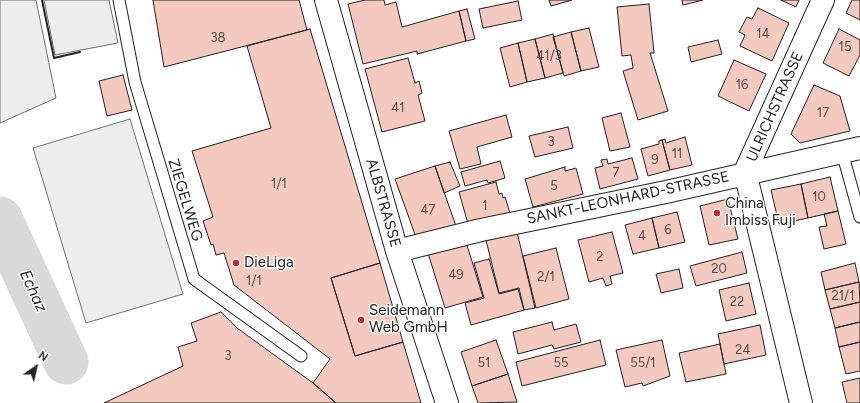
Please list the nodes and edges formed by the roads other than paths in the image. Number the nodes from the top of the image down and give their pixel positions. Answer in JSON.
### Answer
{"nodes":[{"id":1,"x":119,"y":0,"type":"edge"},
{"id":2,"x":326,"y":0,"type":"edge"},
{"id":3,"x":823,"y":0,"type":"edge"},
{"id":4,"x":851,"y":150,"type":"edge"},
{"id":5,"x":745,"y":172,"type":"junction"},
{"id":6,"x":860,"y":217,"type":"edge"},
{"id":7,"x":396,"y":251,"type":"junction"},
{"id":8,"x":301,"y":356,"type":"dead end"},
{"id":9,"x":447,"y":403,"type":"edge"},
{"id":10,"x":800,"y":403,"type":"edge"}],
"edges":[{"from":1,"to":8,"type":"lane","name":"ZIEGELWEG"},
{"from":2,"to":7,"type":"street","name":"ALBSTRASSE"},
{"from":3,"to":5,"type":"street","name":"ULRICHSTRASSE"},
{"from":4,"to":5,"type":"street","name":"SANKT-LEONHARD-STRASSE"},
{"from":4,"to":6,"type":"lane"},
{"from":5,"to":7,"type":"street","name":"SANKT-LEONHARD-STRASSE"},
{"from":5,"to":10,"type":"street","name":"ULRICHSTRASSE"},
{"from":7,"to":9,"type":"street","name":"ALBSTRASSE"}]}
